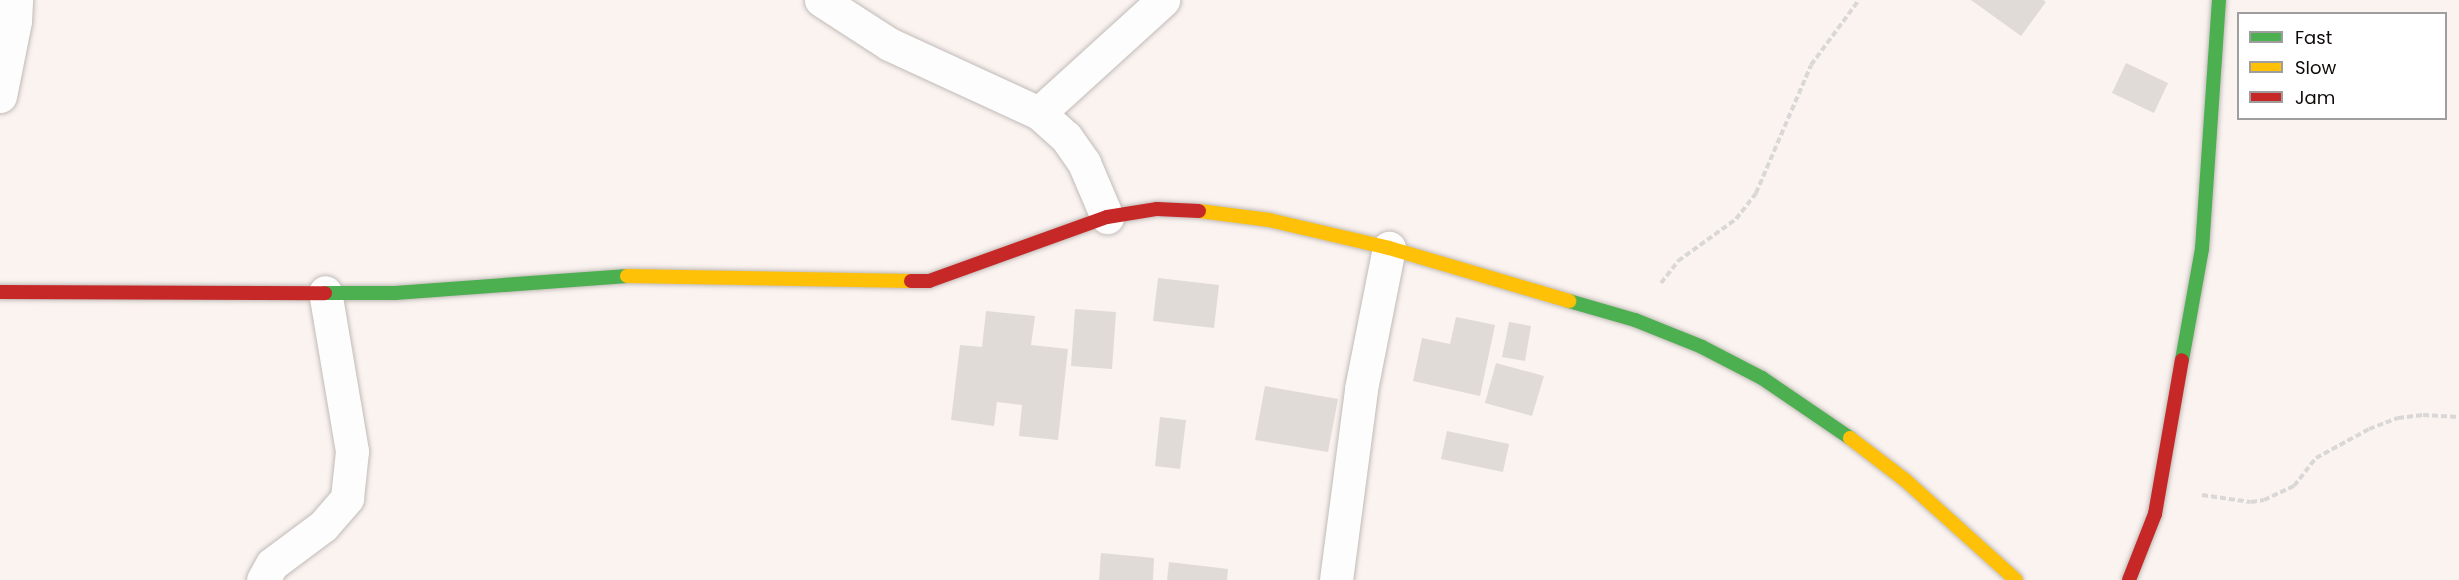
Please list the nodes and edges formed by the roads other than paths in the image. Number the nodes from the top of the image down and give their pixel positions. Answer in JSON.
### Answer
{"nodes":[{"id":1,"x":16,"y":0,"type":"edge"},
{"id":2,"x":821,"y":0,"type":"edge"},
{"id":3,"x":1163,"y":0,"type":"edge"},
{"id":4,"x":2219,"y":0,"type":"edge"},
{"id":5,"x":0,"y":96,"type":"edge"},
{"id":6,"x":1039,"y":113,"type":"junction"},
{"id":7,"x":1107,"y":217,"type":"junction"},
{"id":8,"x":1389,"y":248,"type":"junction"},
{"id":9,"x":0,"y":292,"type":"edge"},
{"id":10,"x":325,"y":292,"type":"junction"},
{"id":11,"x":263,"y":580,"type":"edge"},
{"id":12,"x":1336,"y":580,"type":"edge"},
{"id":13,"x":2016,"y":580,"type":"edge"},
{"id":14,"x":2129,"y":580,"type":"edge"}],
"edges":[{"from":1,"to":5,"type":"street"},
{"from":2,"to":6,"type":"street"},
{"from":3,"to":6,"type":"street"},
{"from":4,"to":14,"type":"street"},
{"from":6,"to":7,"type":"street"},
{"from":7,"to":8,"type":"street"},
{"from":7,"to":10,"type":"street"},
{"from":8,"to":12,"type":"street"},
{"from":8,"to":13,"type":"street"},
{"from":9,"to":10,"type":"street"},
{"from":10,"to":11,"type":"street"}]}
